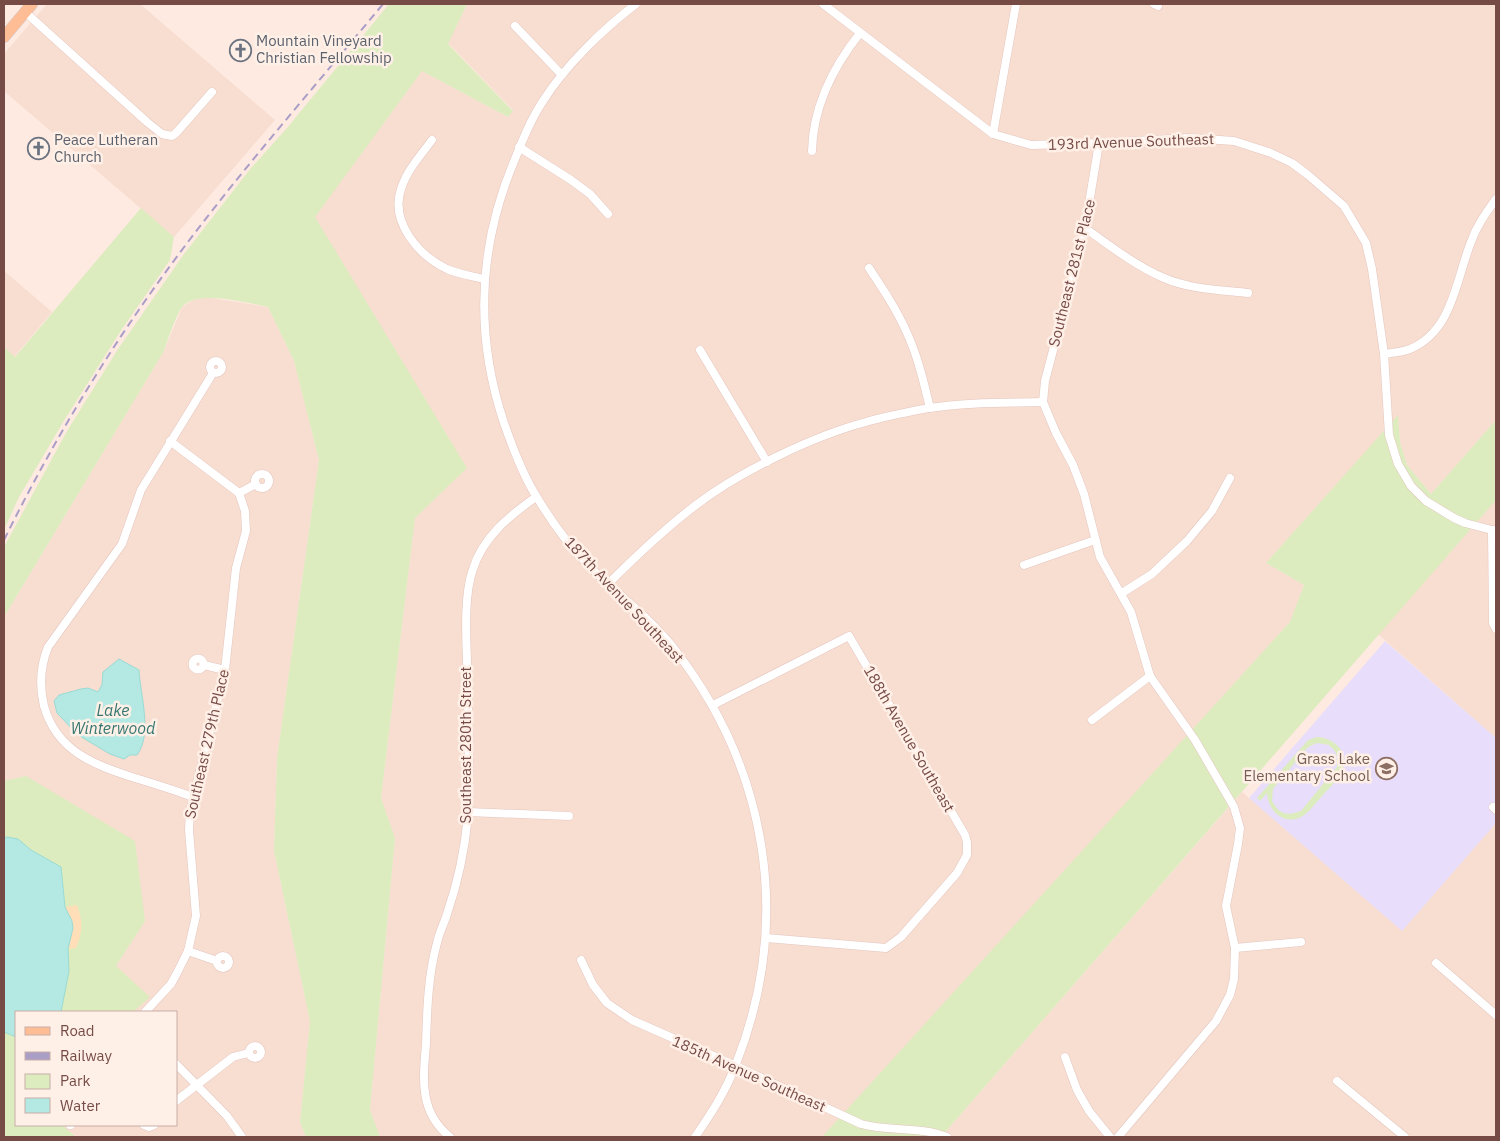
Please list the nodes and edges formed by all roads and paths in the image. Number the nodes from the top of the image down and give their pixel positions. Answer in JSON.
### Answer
{"nodes":[{"id":1,"x":636,"y":4,"type":"edge"},
{"id":2,"x":822,"y":4,"type":"edge"},
{"id":3,"x":1016,"y":4,"type":"edge"},
{"id":4,"x":29,"y":8,"type":"edge"},
{"id":5,"x":515,"y":26,"type":"dead end"},
{"id":6,"x":860,"y":33,"type":"junction"},
{"id":7,"x":4,"y":37,"type":"edge"},
{"id":8,"x":562,"y":75,"type":"junction"},
{"id":9,"x":212,"y":92,"type":"dead end"},
{"id":10,"x":993,"y":134,"type":"junction"},
{"id":11,"x":432,"y":140,"type":"dead end"},
{"id":12,"x":1099,"y":143,"type":"junction"},
{"id":13,"x":519,"y":148,"type":"junction"},
{"id":14,"x":812,"y":151,"type":"dead end"},
{"id":15,"x":1496,"y":199,"type":"edge"},
{"id":16,"x":608,"y":214,"type":"dead end"},
{"id":17,"x":1085,"y":228,"type":"junction"},
{"id":18,"x":869,"y":268,"type":"dead end"},
{"id":19,"x":484,"y":279,"type":"junction"},
{"id":20,"x":1248,"y":293,"type":"dead end"},
{"id":21,"x":700,"y":350,"type":"dead end"},
{"id":22,"x":1384,"y":354,"type":"junction"},
{"id":23,"x":213,"y":373,"type":"dead end"},
{"id":24,"x":1043,"y":402,"type":"junction"},
{"id":25,"x":930,"y":408,"type":"junction"},
{"id":26,"x":170,"y":441,"type":"junction"},
{"id":27,"x":767,"y":462,"type":"junction"},
{"id":28,"x":1230,"y":478,"type":"dead end"},
{"id":29,"x":256,"y":484,"type":"dead end"},
{"id":30,"x":239,"y":493,"type":"junction"},
{"id":31,"x":536,"y":498,"type":"junction"},
{"id":32,"x":1494,"y":530,"type":"edge"},
{"id":33,"x":1095,"y":540,"type":"junction"},
{"id":34,"x":1024,"y":565,"type":"dead end"},
{"id":35,"x":608,"y":584,"type":"junction"},
{"id":36,"x":1122,"y":593,"type":"junction"},
{"id":37,"x":1496,"y":629,"type":"edge"},
{"id":38,"x":204,"y":665,"type":"dead end"},
{"id":39,"x":225,"y":670,"type":"junction"},
{"id":40,"x":1150,"y":676,"type":"junction"},
{"id":41,"x":713,"y":705,"type":"junction"},
{"id":42,"x":1092,"y":720,"type":"dead end"},
{"id":43,"x":193,"y":797,"type":"junction"},
{"id":44,"x":468,"y":812,"type":"junction"},
{"id":45,"x":569,"y":816,"type":"dead end"},
{"id":46,"x":766,"y":938,"type":"junction"},
{"id":47,"x":1301,"y":942,"type":"dead end"},
{"id":48,"x":1235,"y":948,"type":"junction"},
{"id":49,"x":188,"y":952,"type":"junction"},
{"id":50,"x":581,"y":960,"type":"dead end"},
{"id":51,"x":217,"y":961,"type":"dead end"},
{"id":52,"x":1436,"y":964,"type":"dead end"},
{"id":53,"x":146,"y":1011,"type":"edge"},
{"id":54,"x":1496,"y":1015,"type":"edge"},
{"id":55,"x":248,"y":1053,"type":"dead end"},
{"id":56,"x":1065,"y":1057,"type":"dead end"},
{"id":57,"x":178,"y":1066,"type":"edge"},
{"id":58,"x":736,"y":1066,"type":"junction"},
{"id":59,"x":1337,"y":1081,"type":"dead end"},
{"id":60,"x":196,"y":1085,"type":"junction"},
{"id":61,"x":178,"y":1099,"type":"edge"},
{"id":62,"x":242,"y":1137,"type":"edge"},
{"id":63,"x":450,"y":1137,"type":"edge"},
{"id":64,"x":695,"y":1137,"type":"edge"},
{"id":65,"x":947,"y":1137,"type":"edge"},
{"id":66,"x":1110,"y":1137,"type":"edge"},
{"id":67,"x":1118,"y":1137,"type":"edge"},
{"id":68,"x":1405,"y":1137,"type":"edge"}],
"edges":[{"from":1,"to":8,"type":"street","name":"187th Avenue Southeast"},
{"from":2,"to":6,"type":"street","name":"193rd Avenue Southeast"},
{"from":3,"to":10,"type":"street"},
{"from":4,"to":7,"type":"main road"},
{"from":4,"to":9,"type":"street"},
{"from":5,"to":8,"type":"street"},
{"from":6,"to":10,"type":"street","name":"193rd Avenue Southeast"},
{"from":6,"to":14,"type":"street"},
{"from":8,"to":13,"type":"street","name":"187th Avenue Southeast"},
{"from":10,"to":12,"type":"street","name":"193rd Avenue Southeast"},
{"from":11,"to":19,"type":"street"},
{"from":12,"to":17,"type":"street","name":"Southeast 281st Place"},
{"from":12,"to":22,"type":"street","name":"193rd Avenue Southeast"},
{"from":13,"to":16,"type":"street"},
{"from":13,"to":19,"type":"street","name":"187th Avenue Southeast"},
{"from":15,"to":22,"type":"street"},
{"from":17,"to":20,"type":"street"},
{"from":17,"to":24,"type":"street","name":"Southeast 281st Place"},
{"from":18,"to":25,"type":"street"},
{"from":19,"to":31,"type":"street","name":"187th Avenue Southeast"},
{"from":21,"to":27,"type":"street"},
{"from":22,"to":32,"type":"street","name":"193rd Avenue Southeast"},
{"from":23,"to":26,"type":"street"},
{"from":24,"to":25,"type":"street"},
{"from":24,"to":33,"type":"street"},
{"from":25,"to":27,"type":"street"},
{"from":26,"to":30,"type":"street"},
{"from":26,"to":43,"type":"street"},
{"from":27,"to":35,"type":"street"},
{"from":28,"to":36,"type":"street"},
{"from":29,"to":30,"type":"street"},
{"from":30,"to":39,"type":"street","name":"Southeast 279th Place"},
{"from":31,"to":35,"type":"street","name":"187th Avenue Southeast"},
{"from":31,"to":44,"type":"street","name":"Southeast 280th Street"},
{"from":32,"to":37,"type":"street"},
{"from":33,"to":34,"type":"street"},
{"from":33,"to":36,"type":"street"},
{"from":35,"to":41,"type":"street","name":"187th Avenue Southeast"},
{"from":36,"to":40,"type":"street"},
{"from":38,"to":39,"type":"street"},
{"from":39,"to":43,"type":"street","name":"Southeast 279th Place"},
{"from":40,"to":42,"type":"street"},
{"from":40,"to":48,"type":"street"},
{"from":41,"to":46,"type":"street","name":"187th Avenue Southeast"},
{"from":41,"to":46,"type":"street","name":"188th Avenue Southeast"},
{"from":43,"to":49,"type":"street","name":"Southeast 279th Place"},
{"from":44,"to":45,"type":"street"},
{"from":44,"to":63,"type":"street","name":"Southeast 280th Street"},
{"from":46,"to":58,"type":"street","name":"187th Avenue Southeast"},
{"from":47,"to":48,"type":"street"},
{"from":48,"to":67,"type":"street"},
{"from":49,"to":51,"type":"street"},
{"from":49,"to":53,"type":"street","name":"Southeast 279th Place"},
{"from":50,"to":58,"type":"street","name":"185th Avenue Southeast"},
{"from":52,"to":54,"type":"street"},
{"from":55,"to":60,"type":"street"},
{"from":56,"to":66,"type":"street"},
{"from":57,"to":60,"type":"street"},
{"from":58,"to":64,"type":"street","name":"187th Avenue Southeast"},
{"from":58,"to":65,"type":"street","name":"185th Avenue Southeast"},
{"from":59,"to":68,"type":"street"},
{"from":60,"to":61,"type":"street"},
{"from":60,"to":62,"type":"street"}]}
